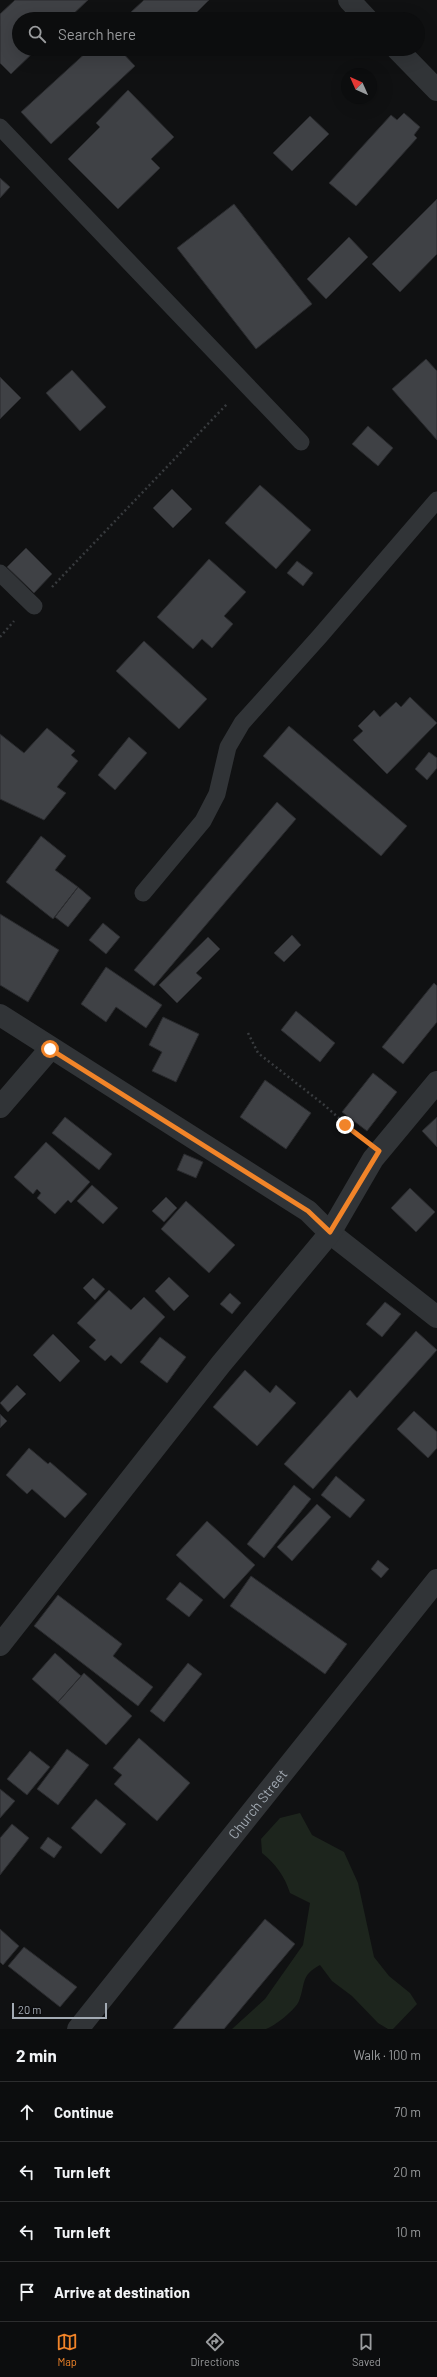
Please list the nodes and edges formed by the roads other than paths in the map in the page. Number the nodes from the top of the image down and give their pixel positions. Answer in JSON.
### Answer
{"nodes":[{"id":1,"x":349,"y":0,"type":"edge"},
{"id":2,"x":361,"y":12,"type":"edge"},
{"id":3,"x":404,"y":56,"type":"edge"},
{"id":4,"x":437,"y":90,"type":"edge"},
{"id":5,"x":0,"y":127,"type":"edge"},
{"id":6,"x":301,"y":442,"type":"dead end"},
{"id":7,"x":437,"y":500,"type":"edge"},
{"id":8,"x":0,"y":573,"type":"edge"},
{"id":9,"x":34,"y":606,"type":"road end"},
{"id":10,"x":143,"y":893,"type":"dead end"},
{"id":11,"x":0,"y":1015,"type":"edge"},
{"id":12,"x":50,"y":1049,"type":"junction"},
{"id":13,"x":437,"y":1082,"type":"edge"},
{"id":14,"x":0,"y":1107,"type":"edge"},
{"id":15,"x":330,"y":1232,"type":"junction"},
{"id":16,"x":437,"y":1317,"type":"edge"},
{"id":17,"x":437,"y":1580,"type":"edge"},
{"id":18,"x":0,"y":1645,"type":"edge"},
{"id":19,"x":78,"y":2029,"type":"edge"}],
"edges":[{"from":1,"to":2,"type":"street"},
{"from":3,"to":4,"type":"street"},
{"from":5,"to":6,"type":"lane"},
{"from":7,"to":10,"type":"lane"},
{"from":8,"to":9,"type":"lane"},
{"from":11,"to":12,"type":"street"},
{"from":12,"to":14,"type":"street"},
{"from":12,"to":15,"type":"street"},
{"from":13,"to":15,"type":"street"},
{"from":15,"to":16,"type":"street"},
{"from":15,"to":18,"type":"street"},
{"from":17,"to":19,"type":"street","name":"Church Street"}]}
